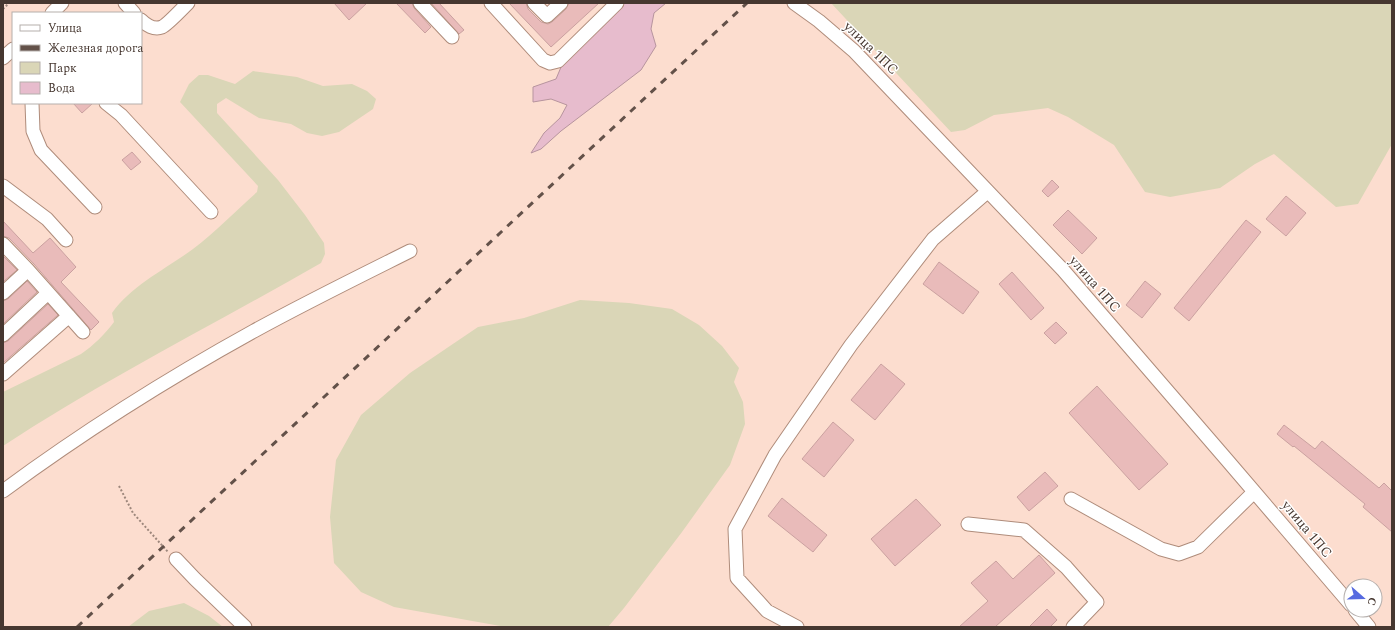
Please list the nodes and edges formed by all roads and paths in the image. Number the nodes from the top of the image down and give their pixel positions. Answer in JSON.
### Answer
{"nodes":[{"id":1,"x":9,"y":3,"type":"edge"},
{"id":2,"x":62,"y":3,"type":"edge"},
{"id":3,"x":125,"y":3,"type":"edge"},
{"id":4,"x":188,"y":3,"type":"edge"},
{"id":5,"x":420,"y":3,"type":"edge"},
{"id":6,"x":491,"y":3,"type":"edge"},
{"id":7,"x":534,"y":3,"type":"edge"},
{"id":8,"x":561,"y":3,"type":"edge"},
{"id":9,"x":618,"y":3,"type":"edge"},
{"id":10,"x":794,"y":3,"type":"edge"},
{"id":11,"x":3,"y":9,"type":"edge"},
{"id":12,"x":53,"y":12,"type":"edge"},
{"id":13,"x":133,"y":12,"type":"edge"},
{"id":14,"x":142,"y":21,"type":"edge"},
{"id":15,"x":452,"y":37,"type":"dead end"},
{"id":16,"x":32,"y":104,"type":"edge"},
{"id":17,"x":107,"y":104,"type":"edge"},
{"id":18,"x":3,"y":186,"type":"edge"},
{"id":19,"x":987,"y":192,"type":"junction"},
{"id":20,"x":95,"y":207,"type":"dead end"},
{"id":21,"x":211,"y":212,"type":"dead end"},
{"id":22,"x":66,"y":240,"type":"dead end"},
{"id":23,"x":3,"y":244,"type":"edge"},
{"id":24,"x":410,"y":251,"type":"dead end"},
{"id":25,"x":28,"y":270,"type":"junction"},
{"id":26,"x":4,"y":291,"type":"edge"},
{"id":27,"x":48,"y":293,"type":"junction"},
{"id":28,"x":69,"y":316,"type":"junction"},
{"id":29,"x":83,"y":332,"type":"dead end"},
{"id":30,"x":3,"y":335,"type":"edge"},
{"id":31,"x":3,"y":374,"type":"edge"},
{"id":32,"x":119,"y":486,"type":"dead end"},
{"id":33,"x":3,"y":491,"type":"edge"},
{"id":34,"x":1254,"y":492,"type":"junction"},
{"id":35,"x":1071,"y":499,"type":"dead end"},
{"id":36,"x":968,"y":524,"type":"dead end"},
{"id":37,"x":176,"y":560,"type":"joint"},
{"id":38,"x":1343,"y":596,"type":"edge"},
{"id":39,"x":1362,"y":618,"type":"edge"},
{"id":40,"x":245,"y":627,"type":"edge"},
{"id":41,"x":797,"y":627,"type":"edge"},
{"id":42,"x":1073,"y":627,"type":"edge"},
{"id":43,"x":1369,"y":627,"type":"edge"}],
"edges":[{"from":1,"to":11,"type":"path"},
{"from":2,"to":12,"type":"street"},
{"from":3,"to":13,"type":"street"},
{"from":4,"to":14,"type":"street"},
{"from":5,"to":15,"type":"street"},
{"from":6,"to":9,"type":"street"},
{"from":7,"to":8,"type":"street"},
{"from":10,"to":19,"type":"street","name":"улица 1ПС"},
{"from":16,"to":20,"type":"street"},
{"from":17,"to":21,"type":"street"},
{"from":18,"to":22,"type":"street"},
{"from":19,"to":34,"type":"street","name":"улица 1ПС"},
{"from":19,"to":41,"type":"street"},
{"from":23,"to":25,"type":"street"},
{"from":24,"to":33,"type":"street"},
{"from":25,"to":26,"type":"street"},
{"from":25,"to":27,"type":"street"},
{"from":27,"to":28,"type":"street"},
{"from":27,"to":30,"type":"street"},
{"from":28,"to":29,"type":"street"},
{"from":28,"to":31,"type":"street"},
{"from":32,"to":37,"type":"path"},
{"from":34,"to":35,"type":"street"},
{"from":34,"to":38,"type":"street","name":"улица 1ПС"},
{"from":36,"to":42,"type":"street"},
{"from":37,"to":40,"type":"street"},
{"from":39,"to":43,"type":"street"}]}
